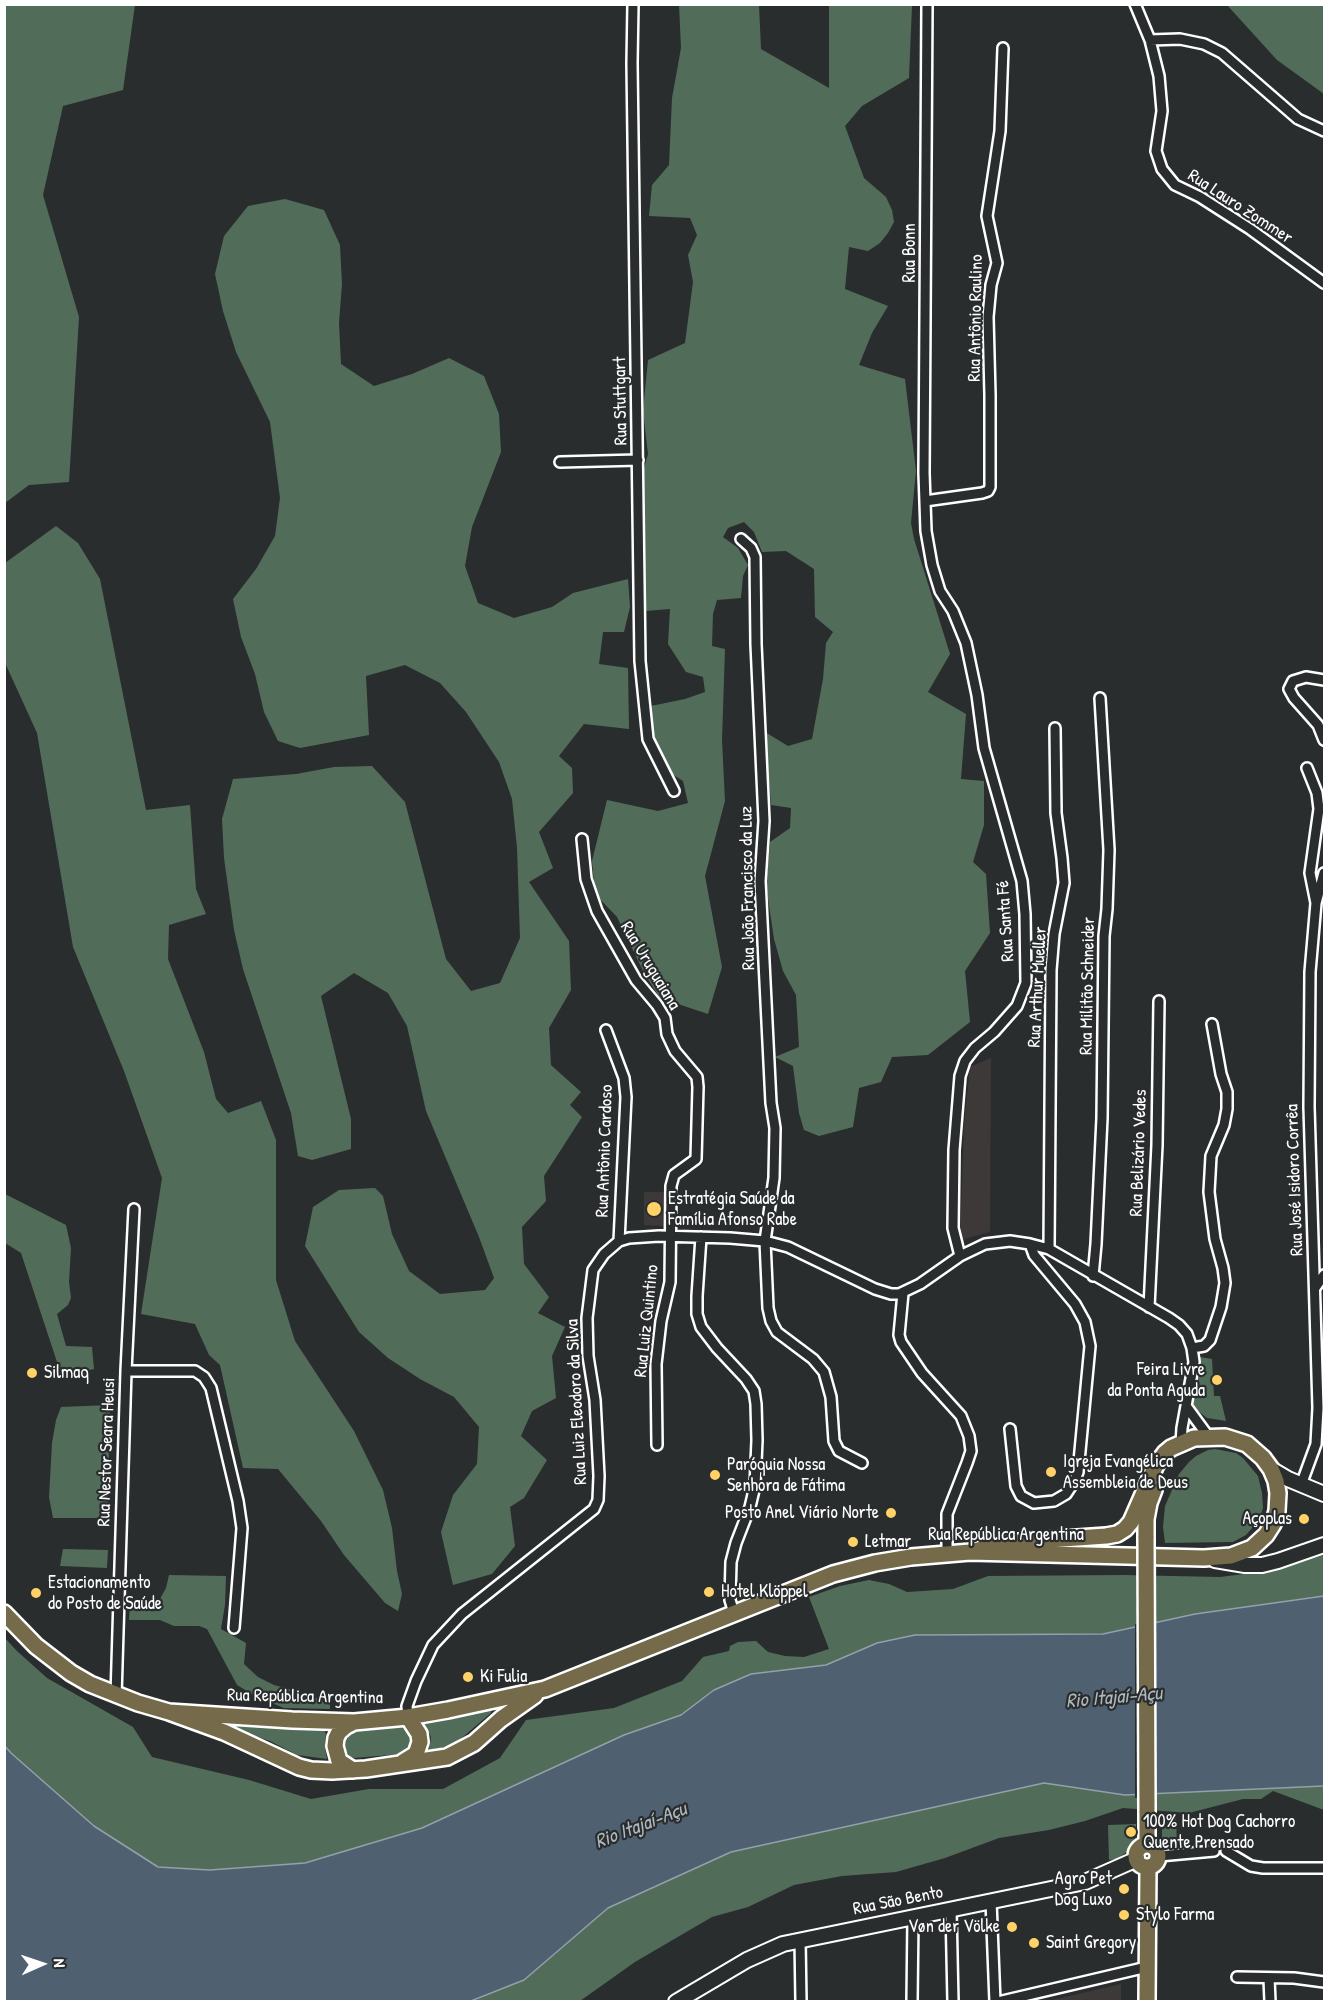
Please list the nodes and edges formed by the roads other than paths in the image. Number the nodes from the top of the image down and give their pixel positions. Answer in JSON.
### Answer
{"nodes":[{"id":1,"x":633,"y":4,"type":"edge"},
{"id":2,"x":927,"y":4,"type":"edge"},
{"id":3,"x":1135,"y":4,"type":"edge"},
{"id":4,"x":1150,"y":40,"type":"junction"},
{"id":5,"x":1003,"y":48,"type":"dead end"},
{"id":6,"x":1324,"y":131,"type":"edge"},
{"id":7,"x":1324,"y":283,"type":"edge"},
{"id":8,"x":638,"y":460,"type":"junction"},
{"id":9,"x":560,"y":462,"type":"dead end"},
{"id":10,"x":925,"y":501,"type":"junction"},
{"id":11,"x":741,"y":539,"type":"dead end"},
{"id":12,"x":1324,"y":680,"type":"edge"},
{"id":13,"x":1100,"y":698,"type":"dead end"},
{"id":14,"x":1055,"y":728,"type":"dead end"},
{"id":15,"x":1324,"y":740,"type":"edge"},
{"id":16,"x":1307,"y":768,"type":"dead end"},
{"id":17,"x":674,"y":791,"type":"dead end"},
{"id":18,"x":582,"y":839,"type":"dead end"},
{"id":19,"x":1324,"y":873,"type":"edge"},
{"id":20,"x":1316,"y":903,"type":"junction"},
{"id":21,"x":1159,"y":1001,"type":"dead end"},
{"id":22,"x":1212,"y":1024,"type":"dead end"},
{"id":23,"x":606,"y":1030,"type":"dead end"},
{"id":24,"x":134,"y":1209,"type":"dead end"},
{"id":25,"x":671,"y":1237,"type":"junction"},
{"id":26,"x":701,"y":1238,"type":"junction"},
{"id":27,"x":619,"y":1241,"type":"junction"},
{"id":28,"x":765,"y":1241,"type":"junction"},
{"id":29,"x":1030,"y":1244,"type":"junction"},
{"id":30,"x":1049,"y":1249,"type":"junction"},
{"id":31,"x":960,"y":1256,"type":"junction"},
{"id":32,"x":1324,"y":1275,"type":"edge"},
{"id":33,"x":1093,"y":1276,"type":"junction"},
{"id":34,"x":1315,"y":1288,"type":"junction"},
{"id":35,"x":903,"y":1293,"type":"junction"},
{"id":36,"x":1149,"y":1307,"type":"junction"},
{"id":37,"x":1192,"y":1348,"type":"junction"},
{"id":38,"x":126,"y":1371,"type":"junction"},
{"id":39,"x":1186,"y":1406,"type":"junction"},
{"id":40,"x":1010,"y":1429,"type":"dead end"},
{"id":41,"x":1208,"y":1437,"type":"junction"},
{"id":42,"x":1181,"y":1444,"type":"junction"},
{"id":43,"x":657,"y":1445,"type":"dead end"},
{"id":44,"x":862,"y":1463,"type":"dead end"},
{"id":45,"x":1271,"y":1468,"type":"junction"},
{"id":46,"x":1301,"y":1485,"type":"junction"},
{"id":47,"x":1324,"y":1494,"type":"edge"},
{"id":48,"x":1324,"y":1545,"type":"edge"},
{"id":49,"x":970,"y":1552,"type":"junction"},
{"id":50,"x":947,"y":1553,"type":"junction"},
{"id":51,"x":1204,"y":1558,"type":"junction"},
{"id":52,"x":4,"y":1613,"type":"edge"},
{"id":53,"x":734,"y":1613,"type":"junction"},
{"id":54,"x":234,"y":1628,"type":"dead end"},
{"id":55,"x":545,"y":1689,"type":"junction"},
{"id":56,"x":117,"y":1696,"type":"junction"},
{"id":57,"x":169,"y":1712,"type":"junction"},
{"id":58,"x":408,"y":1717,"type":"junction"},
{"id":59,"x":354,"y":1722,"type":"junction"},
{"id":60,"x":396,"y":1766,"type":"junction"},
{"id":61,"x":353,"y":1770,"type":"junction"},
{"id":62,"x":1147,"y":1844,"type":"junction"},
{"id":63,"x":1214,"y":1851,"type":"dead end"},
{"id":64,"x":1226,"y":1851,"type":"dead end"},
{"id":65,"x":1159,"y":1856,"type":"junction"},
{"id":66,"x":1142,"y":1863,"type":"junction"},
{"id":67,"x":1324,"y":1868,"type":"edge"},
{"id":68,"x":991,"y":1901,"type":"junction"},
{"id":69,"x":951,"y":1909,"type":"junction"},
{"id":70,"x":913,"y":1917,"type":"junction"},
{"id":71,"x":800,"y":1939,"type":"junction"},
{"id":72,"x":1147,"y":1967,"type":"junction"},
{"id":73,"x":1237,"y":1977,"type":"dead end"},
{"id":74,"x":1269,"y":1978,"type":"junction"},
{"id":75,"x":1324,"y":1982,"type":"edge"},
{"id":76,"x":676,"y":2001,"type":"edge"},
{"id":77,"x":801,"y":2001,"type":"edge"},
{"id":78,"x":912,"y":2001,"type":"edge"},
{"id":79,"x":953,"y":2001,"type":"edge"},
{"id":80,"x":996,"y":2001,"type":"edge"},
{"id":81,"x":1147,"y":2001,"type":"edge"},
{"id":82,"x":1270,"y":2001,"type":"edge"}],
"edges":[{"from":1,"to":8,"type":"street","name":"Rua Stuttgart"},
{"from":2,"to":10,"type":"street","name":"Rua Bonn"},
{"from":3,"to":4,"type":"street","name":"Rua Lauro Zommer"},
{"from":4,"to":6,"type":"street"},
{"from":4,"to":7,"type":"street","name":"Rua Lauro Zommer"},
{"from":5,"to":10,"type":"street","name":"Rua Antônio Raulino"},
{"from":8,"to":9,"type":"street"},
{"from":8,"to":17,"type":"street","name":"Rua Stuttgart"},
{"from":10,"to":31,"type":"street","name":"Rua Santa Fé"},
{"from":11,"to":28,"type":"street","name":"Rua João Francisco da Luz"},
{"from":12,"to":15,"type":"street"},
{"from":13,"to":33,"type":"street","name":"Rua Militão Schneider"},
{"from":14,"to":30,"type":"street","name":"Rua Arthur Mueller"},
{"from":16,"to":20,"type":"street"},
{"from":18,"to":25,"type":"street","name":"Rua Uruguaiana"},
{"from":19,"to":20,"type":"street","name":"Rua José Isidoro Corrêa"},
{"from":20,"to":34,"type":"street","name":"Rua José Isidoro Corrêa"},
{"from":21,"to":36,"type":"street","name":"Rua Belizário Vedes"},
{"from":22,"to":37,"type":"street"},
{"from":23,"to":27,"type":"street","name":"Rua Antônio Cardoso"},
{"from":24,"to":38,"type":"street","name":"Rua Nestor Seara Heusi"},
{"from":25,"to":26,"type":"street"},
{"from":25,"to":27,"type":"street"},
{"from":25,"to":43,"type":"street","name":"Rua Luiz Quintino"},
{"from":26,"to":28,"type":"street"},
{"from":26,"to":53,"type":"street"},
{"from":27,"to":58,"type":"street","name":"Rua Luiz Eleodoro da Silva"},
{"from":28,"to":35,"type":"street"},
{"from":28,"to":44,"type":"street","name":"Rua João Francisco da Luz"},
{"from":29,"to":30,"type":"street"},
{"from":29,"to":31,"type":"street"},
{"from":29,"to":40,"type":"street"},
{"from":30,"to":33,"type":"street"},
{"from":31,"to":35,"type":"street"},
{"from":32,"to":34,"type":"street"},
{"from":33,"to":36,"type":"street"},
{"from":34,"to":46,"type":"street","name":"Rua José Isidoro Corrêa"},
{"from":35,"to":50,"type":"street"},
{"from":36,"to":37,"type":"street"},
{"from":37,"to":39,"type":"street"},
{"from":38,"to":54,"type":"street"},
{"from":38,"to":56,"type":"street","name":"Rua Nestor Seara Heusi"},
{"from":39,"to":41,"type":"street"},
{"from":39,"to":42,"type":"street"},
{"from":41,"to":42,"type":"main road"},
{"from":41,"to":45,"type":"main road"},
{"from":42,"to":49,"type":"main road"},
{"from":42,"to":62,"type":"main road","bridge":true},
{"from":45,"to":46,"type":"street"},
{"from":45,"to":51,"type":"main road","name":"Rua República Argentina"},
{"from":46,"to":47,"type":"street"},
{"from":48,"to":51,"type":"street"},
{"from":49,"to":50,"type":"main road","name":"Rua República Argentina"},
{"from":49,"to":51,"type":"main road","name":"Rua República Argentina"},
{"from":50,"to":53,"type":"main road","name":"Rua República Argentina"},
{"from":52,"to":56,"type":"main road","name":"Rua República Argentina"},
{"from":53,"to":55,"type":"main road","name":"Rua República Argentina"},
{"from":55,"to":58,"type":"main road","name":"Rua República Argentina"},
{"from":55,"to":60,"type":"main road","name":"Rua República Argentina"},
{"from":56,"to":57,"type":"main road","name":"Rua República Argentina"},
{"from":57,"to":59,"type":"main road","name":"Rua República Argentina"},
{"from":57,"to":61,"type":"main road","name":"Rua República Argentina"},
{"from":58,"to":59,"type":"main road","name":"Rua República Argentina"},
{"from":58,"to":60,"type":"main road"},
{"from":59,"to":61,"type":"main road"},
{"from":60,"to":61,"type":"main road","name":"Rua República Argentina"},
{"from":62,"to":65,"type":"main road"},
{"from":62,"to":66,"type":"main road"},
{"from":63,"to":65,"type":"street"},
{"from":64,"to":67,"type":"street"},
{"from":65,"to":66,"type":"main road"},
{"from":66,"to":68,"type":"street","name":"Rua São Bento"},
{"from":66,"to":72,"type":"main road"},
{"from":68,"to":69,"type":"street","name":"Rua São Bento"},
{"from":68,"to":80,"type":"street"},
{"from":69,"to":70,"type":"street","name":"Rua São Bento"},
{"from":69,"to":79,"type":"street"},
{"from":70,"to":71,"type":"street","name":"Rua São Bento"},
{"from":70,"to":78,"type":"street"},
{"from":71,"to":76,"type":"street","name":"Rua São Bento"},
{"from":71,"to":77,"type":"street"},
{"from":72,"to":80,"type":"street"},
{"from":72,"to":81,"type":"main road"},
{"from":73,"to":74,"type":"street"},
{"from":74,"to":75,"type":"street"},
{"from":74,"to":82,"type":"street"}]}
